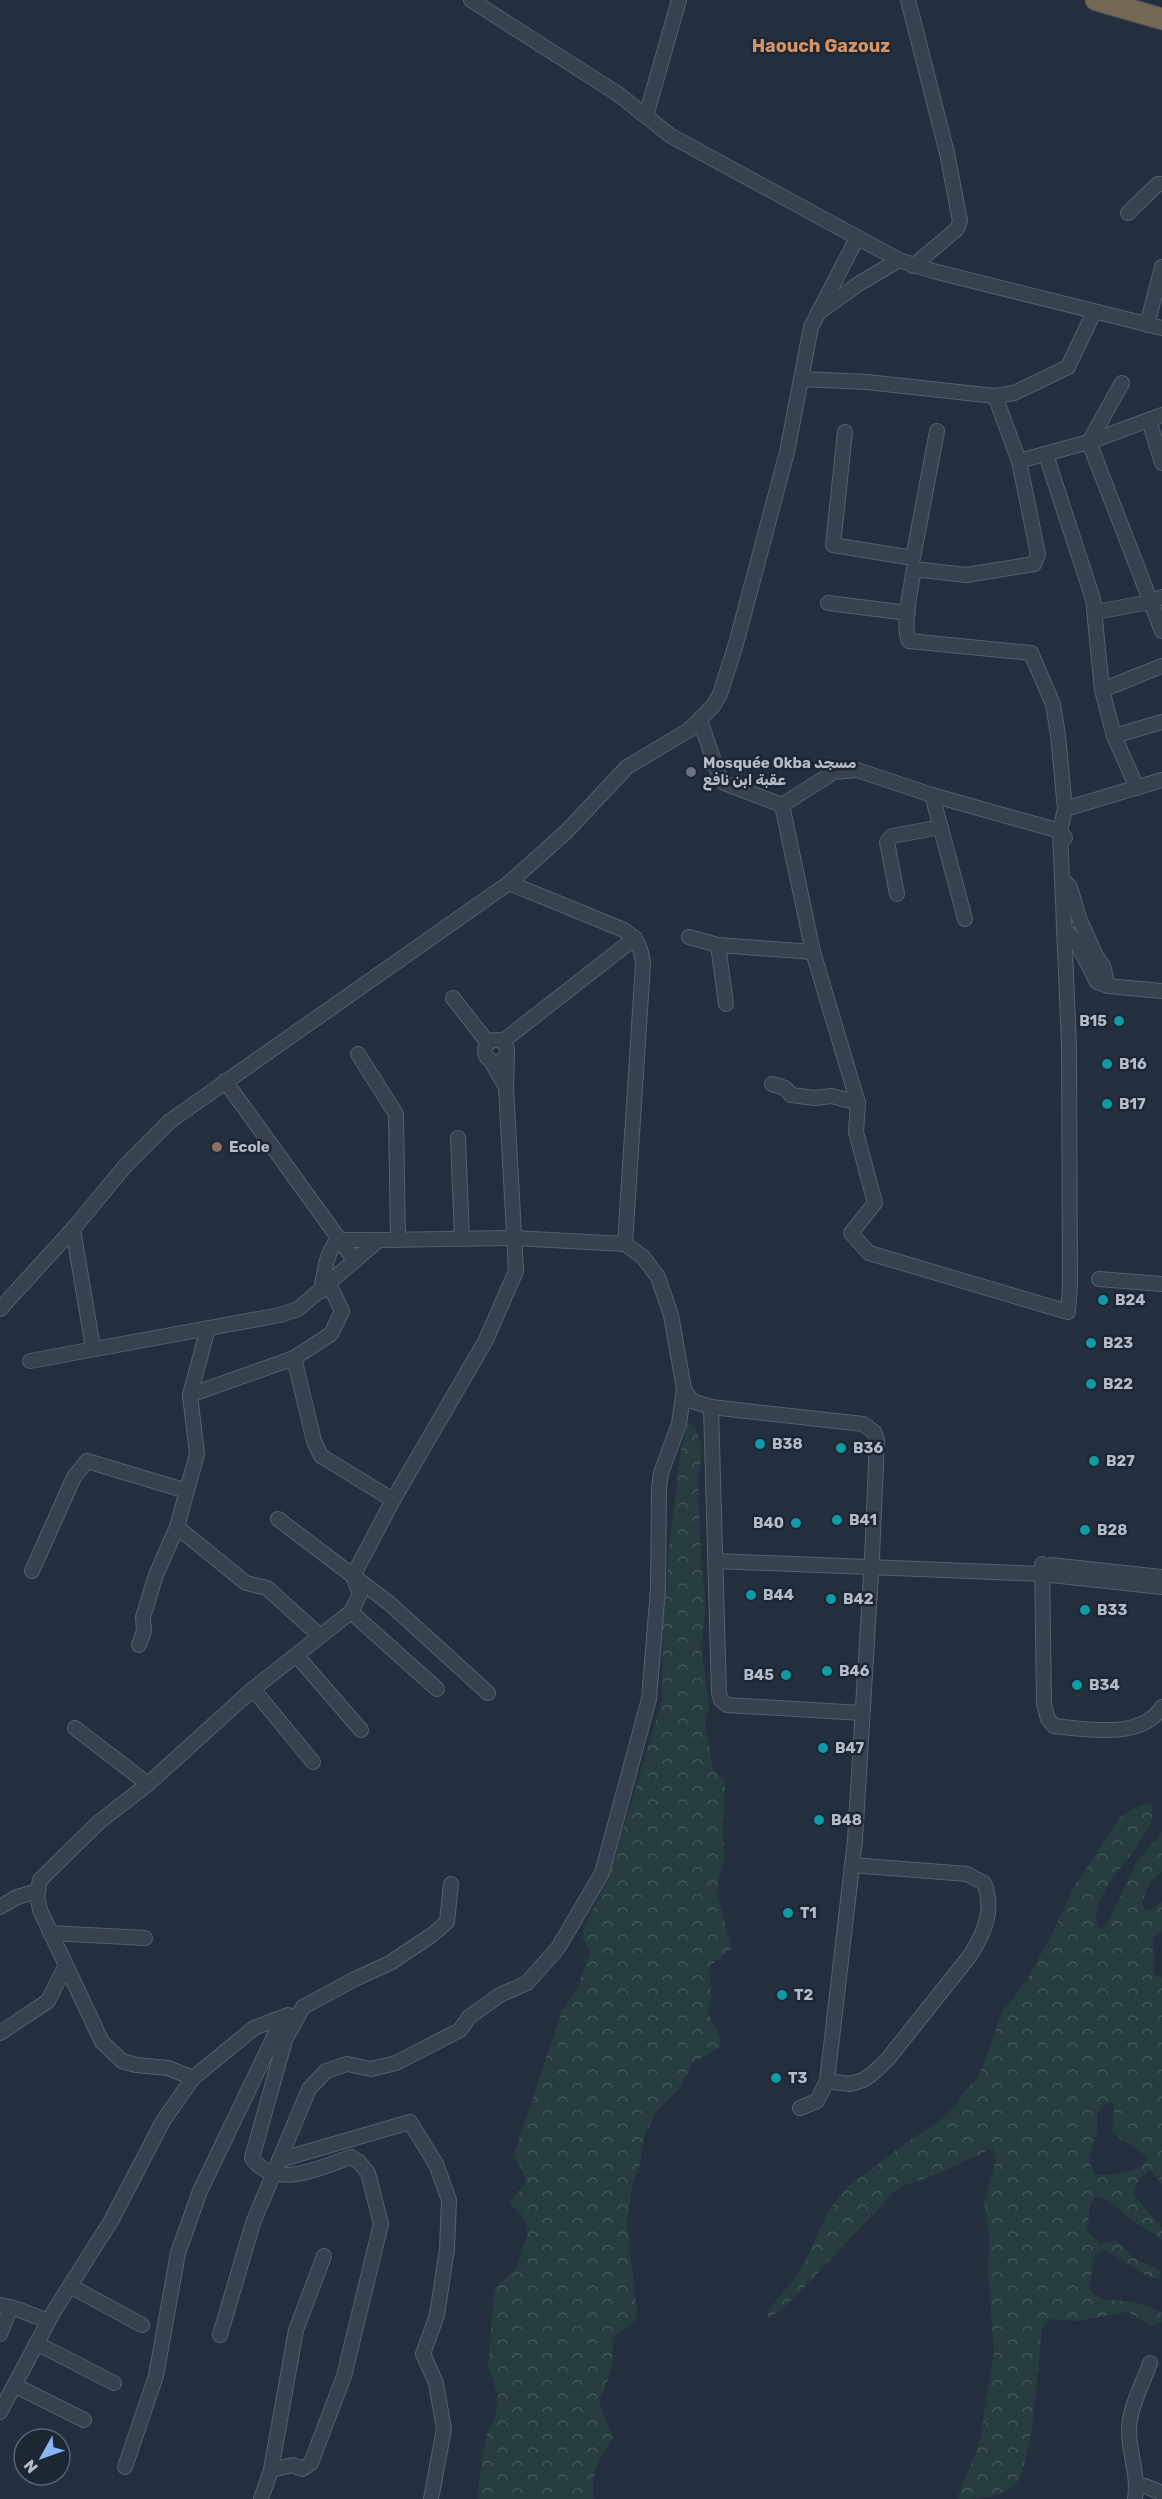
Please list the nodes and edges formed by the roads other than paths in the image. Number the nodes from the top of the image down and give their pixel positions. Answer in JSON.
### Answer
{"nodes":[{"id":1,"x":471,"y":0,"type":"edge"},
{"id":2,"x":679,"y":0,"type":"edge"},
{"id":3,"x":908,"y":0,"type":"edge"},
{"id":4,"x":1096,"y":0,"type":"edge"},
{"id":5,"x":1162,"y":19,"type":"edge"},
{"id":6,"x":646,"y":116,"type":"junction"},
{"id":7,"x":1162,"y":184,"type":"edge"},
{"id":8,"x":1128,"y":213,"type":"dead end"},
{"id":9,"x":857,"y":238,"type":"junction"},
{"id":10,"x":899,"y":260,"type":"junction"},
{"id":11,"x":913,"y":266,"type":"junction"},
{"id":12,"x":1162,"y":267,"type":"edge"},
{"id":13,"x":1094,"y":312,"type":"junction"},
{"id":14,"x":817,"y":314,"type":"junction"},
{"id":15,"x":1147,"y":325,"type":"junction"},
{"id":16,"x":1162,"y":328,"type":"edge"},
{"id":17,"x":801,"y":379,"type":"junction"},
{"id":18,"x":1122,"y":383,"type":"dead end"},
{"id":19,"x":995,"y":396,"type":"junction"},
{"id":20,"x":1155,"y":418,"type":"edge"},
{"id":21,"x":937,"y":431,"type":"dead end"},
{"id":22,"x":845,"y":432,"type":"dead end"},
{"id":23,"x":1089,"y":442,"type":"junction"},
{"id":24,"x":1046,"y":455,"type":"junction"},
{"id":25,"x":1019,"y":461,"type":"junction"},
{"id":26,"x":1162,"y":463,"type":"edge"},
{"id":27,"x":914,"y":564,"type":"junction"},
{"id":28,"x":1156,"y":599,"type":"edge"},
{"id":29,"x":828,"y":603,"type":"dead end"},
{"id":30,"x":1096,"y":612,"type":"junction"},
{"id":31,"x":908,"y":613,"type":"junction"},
{"id":32,"x":1162,"y":631,"type":"edge"},
{"id":33,"x":1162,"y":666,"type":"edge"},
{"id":34,"x":1102,"y":690,"type":"junction"},
{"id":35,"x":700,"y":720,"type":"junction"},
{"id":36,"x":1162,"y":722,"type":"edge"},
{"id":37,"x":1114,"y":736,"type":"junction"},
{"id":38,"x":1162,"y":780,"type":"edge"},
{"id":39,"x":1137,"y":788,"type":"junction"},
{"id":40,"x":932,"y":795,"type":"junction"},
{"id":41,"x":782,"y":805,"type":"junction"},
{"id":42,"x":1065,"y":808,"type":"junction"},
{"id":43,"x":941,"y":827,"type":"junction"},
{"id":44,"x":1060,"y":831,"type":"junction"},
{"id":45,"x":509,"y":883,"type":"junction"},
{"id":46,"x":1066,"y":883,"type":"junction"},
{"id":47,"x":897,"y":894,"type":"dead end"},
{"id":48,"x":965,"y":919,"type":"dead end"},
{"id":49,"x":1064,"y":928,"type":"junction"},
{"id":50,"x":689,"y":937,"type":"dead end"},
{"id":51,"x":636,"y":938,"type":"junction"},
{"id":52,"x":718,"y":945,"type":"junction"},
{"id":53,"x":813,"y":952,"type":"junction"},
{"id":54,"x":1108,"y":986,"type":"junction"},
{"id":55,"x":1162,"y":991,"type":"edge"},
{"id":56,"x":453,"y":998,"type":"dead end"},
{"id":57,"x":726,"y":1004,"type":"dead end"},
{"id":58,"x":488,"y":1043,"type":"junction"},
{"id":59,"x":505,"y":1047,"type":"junction"},
{"id":60,"x":358,"y":1054,"type":"dead end"},
{"id":61,"x":491,"y":1060,"type":"junction"},
{"id":62,"x":225,"y":1081,"type":"junction"},
{"id":63,"x":772,"y":1084,"type":"dead end"},
{"id":64,"x":506,"y":1087,"type":"junction"},
{"id":65,"x":858,"y":1103,"type":"junction"},
{"id":66,"x":459,"y":1138,"type":"dead end"},
{"id":67,"x":73,"y":1229,"type":"junction"},
{"id":68,"x":514,"y":1238,"type":"junction"},
{"id":69,"x":462,"y":1239,"type":"junction"},
{"id":70,"x":340,"y":1240,"type":"junction"},
{"id":71,"x":379,"y":1240,"type":"junction"},
{"id":72,"x":398,"y":1240,"type":"junction"},
{"id":73,"x":625,"y":1244,"type":"junction"},
{"id":74,"x":355,"y":1261,"type":"junction"},
{"id":75,"x":1099,"y":1279,"type":"dead end"},
{"id":76,"x":1162,"y":1284,"type":"edge"},
{"id":77,"x":325,"y":1287,"type":"junction"},
{"id":78,"x":0,"y":1309,"type":"edge"},
{"id":79,"x":208,"y":1328,"type":"junction"},
{"id":80,"x":93,"y":1348,"type":"junction"},
{"id":81,"x":294,"y":1358,"type":"junction"},
{"id":82,"x":30,"y":1361,"type":"dead end"},
{"id":83,"x":684,"y":1389,"type":"junction"},
{"id":84,"x":190,"y":1395,"type":"junction"},
{"id":85,"x":711,"y":1407,"type":"junction"},
{"id":86,"x":187,"y":1491,"type":"junction"},
{"id":87,"x":393,"y":1500,"type":"junction"},
{"id":88,"x":278,"y":1519,"type":"dead end"},
{"id":89,"x":177,"y":1527,"type":"junction"},
{"id":90,"x":716,"y":1561,"type":"junction"},
{"id":91,"x":872,"y":1563,"type":"junction"},
{"id":92,"x":1042,"y":1569,"type":"junction"},
{"id":93,"x":32,"y":1571,"type":"dead end"},
{"id":94,"x":353,"y":1576,"type":"junction"},
{"id":95,"x":1162,"y":1576,"type":"edge"},
{"id":96,"x":1162,"y":1587,"type":"edge"},
{"id":97,"x":351,"y":1612,"type":"junction"},
{"id":98,"x":320,"y":1636,"type":"junction"},
{"id":99,"x":139,"y":1645,"type":"dead end"},
{"id":100,"x":297,"y":1656,"type":"junction"},
{"id":101,"x":253,"y":1689,"type":"junction"},
{"id":102,"x":437,"y":1689,"type":"dead end"},
{"id":103,"x":488,"y":1693,"type":"dead end"},
{"id":104,"x":1162,"y":1707,"type":"edge"},
{"id":105,"x":862,"y":1713,"type":"junction"},
{"id":106,"x":75,"y":1728,"type":"dead end"},
{"id":107,"x":361,"y":1730,"type":"dead end"},
{"id":108,"x":313,"y":1762,"type":"dead end"},
{"id":109,"x":148,"y":1784,"type":"junction"},
{"id":110,"x":852,"y":1864,"type":"junction"},
{"id":111,"x":451,"y":1884,"type":"dead end"},
{"id":112,"x":38,"y":1891,"type":"junction"},
{"id":113,"x":0,"y":1906,"type":"edge"},
{"id":114,"x":50,"y":1933,"type":"junction"},
{"id":115,"x":146,"y":1938,"type":"dead end"},
{"id":116,"x":65,"y":1967,"type":"junction"},
{"id":117,"x":303,"y":2007,"type":"junction"},
{"id":118,"x":283,"y":2018,"type":"junction"},
{"id":119,"x":0,"y":2033,"type":"edge"},
{"id":120,"x":194,"y":2078,"type":"junction"},
{"id":121,"x":827,"y":2081,"type":"junction"},
{"id":122,"x":800,"y":2108,"type":"dead end"},
{"id":123,"x":276,"y":2167,"type":"junction"},
{"id":124,"x":324,"y":2256,"type":"dead end"},
{"id":125,"x":70,"y":2286,"type":"junction"},
{"id":126,"x":6,"y":2306,"type":"edge"},
{"id":127,"x":48,"y":2321,"type":"junction"},
{"id":128,"x":142,"y":2325,"type":"dead end"},
{"id":129,"x":0,"y":2334,"type":"edge"},
{"id":130,"x":220,"y":2336,"type":"dead end"},
{"id":131,"x":36,"y":2343,"type":"junction"},
{"id":132,"x":1150,"y":2364,"type":"dead end"},
{"id":133,"x":114,"y":2383,"type":"dead end"},
{"id":134,"x":14,"y":2385,"type":"junction"},
{"id":135,"x":0,"y":2412,"type":"edge"},
{"id":136,"x":84,"y":2420,"type":"dead end"},
{"id":137,"x":125,"y":2467,"type":"dead end"},
{"id":138,"x":271,"y":2470,"type":"junction"},
{"id":139,"x":1136,"y":2493,"type":"edge"},
{"id":140,"x":1162,"y":2493,"type":"edge"},
{"id":141,"x":261,"y":2499,"type":"edge"},
{"id":142,"x":431,"y":2499,"type":"edge"}],
"edges":[{"from":1,"to":6,"type":"street"},
{"from":2,"to":6,"type":"street"},
{"from":3,"to":11,"type":"street"},
{"from":4,"to":5,"type":"highway"},
{"from":6,"to":9,"type":"street"},
{"from":7,"to":8,"type":"street"},
{"from":9,"to":10,"type":"street"},
{"from":9,"to":14,"type":"street"},
{"from":10,"to":11,"type":"street"},
{"from":10,"to":14,"type":"street"},
{"from":11,"to":13,"type":"street"},
{"from":12,"to":15,"type":"street"},
{"from":13,"to":15,"type":"street"},
{"from":13,"to":19,"type":"street"},
{"from":14,"to":17,"type":"street"},
{"from":15,"to":16,"type":"street"},
{"from":17,"to":19,"type":"street"},
{"from":17,"to":35,"type":"street"},
{"from":18,"to":23,"type":"street"},
{"from":19,"to":25,"type":"street"},
{"from":20,"to":23,"type":"street"},
{"from":20,"to":26,"type":"street"},
{"from":21,"to":27,"type":"street"},
{"from":22,"to":27,"type":"street"},
{"from":23,"to":24,"type":"street"},
{"from":23,"to":28,"type":"street"},
{"from":24,"to":25,"type":"street"},
{"from":24,"to":30,"type":"street"},
{"from":25,"to":27,"type":"street"},
{"from":27,"to":31,"type":"street"},
{"from":28,"to":30,"type":"street"},
{"from":28,"to":32,"type":"street"},
{"from":29,"to":31,"type":"street"},
{"from":30,"to":34,"type":"street"},
{"from":31,"to":42,"type":"street"},
{"from":33,"to":34,"type":"street"},
{"from":34,"to":37,"type":"street"},
{"from":35,"to":41,"type":"street"},
{"from":35,"to":45,"type":"street"},
{"from":36,"to":37,"type":"street"},
{"from":37,"to":39,"type":"street"},
{"from":38,"to":39,"type":"street"},
{"from":39,"to":42,"type":"street"},
{"from":40,"to":41,"type":"street"},
{"from":40,"to":43,"type":"street"},
{"from":40,"to":44,"type":"street"},
{"from":41,"to":53,"type":"street"},
{"from":42,"to":44,"type":"street"},
{"from":43,"to":47,"type":"street"},
{"from":43,"to":48,"type":"street"},
{"from":44,"to":46,"type":"street"},
{"from":45,"to":51,"type":"street"},
{"from":45,"to":62,"type":"street"},
{"from":46,"to":49,"type":"street"},
{"from":46,"to":54,"type":"street"},
{"from":49,"to":54,"type":"street"},
{"from":49,"to":65,"type":"street"},
{"from":50,"to":52,"type":"street"},
{"from":51,"to":59,"type":"street"},
{"from":51,"to":73,"type":"street"},
{"from":52,"to":53,"type":"street"},
{"from":52,"to":57,"type":"street"},
{"from":53,"to":65,"type":"street"},
{"from":54,"to":55,"type":"street"},
{"from":56,"to":58,"type":"street"},
{"from":58,"to":59,"type":"street"},
{"from":58,"to":61,"type":"street"},
{"from":59,"to":61,"type":"street"},
{"from":59,"to":64,"type":"street"},
{"from":60,"to":72,"type":"street"},
{"from":61,"to":64,"type":"street"},
{"from":62,"to":67,"type":"street"},
{"from":62,"to":70,"type":"street"},
{"from":63,"to":65,"type":"street"},
{"from":64,"to":68,"type":"street"},
{"from":66,"to":69,"type":"street"},
{"from":67,"to":78,"type":"street"},
{"from":67,"to":80,"type":"street"},
{"from":68,"to":69,"type":"street"},
{"from":68,"to":73,"type":"street"},
{"from":68,"to":87,"type":"street"},
{"from":69,"to":72,"type":"street"},
{"from":70,"to":71,"type":"street"},
{"from":70,"to":74,"type":"street"},
{"from":70,"to":77,"type":"street"},
{"from":71,"to":72,"type":"street"},
{"from":71,"to":74,"type":"street"},
{"from":73,"to":83,"type":"street"},
{"from":74,"to":77,"type":"street"},
{"from":75,"to":76,"type":"street"},
{"from":77,"to":79,"type":"street"},
{"from":77,"to":81,"type":"street"},
{"from":79,"to":80,"type":"street"},
{"from":79,"to":84,"type":"street"},
{"from":80,"to":82,"type":"street"},
{"from":81,"to":84,"type":"street"},
{"from":81,"to":87,"type":"street"},
{"from":83,"to":85,"type":"street"},
{"from":83,"to":123,"type":"street"},
{"from":84,"to":86,"type":"street"},
{"from":85,"to":90,"type":"street"},
{"from":85,"to":91,"type":"street"},
{"from":86,"to":89,"type":"street"},
{"from":86,"to":93,"type":"street"},
{"from":87,"to":94,"type":"street"},
{"from":88,"to":94,"type":"street"},
{"from":89,"to":98,"type":"street"},
{"from":89,"to":99,"type":"street"},
{"from":90,"to":91,"type":"street"},
{"from":90,"to":105,"type":"street"},
{"from":91,"to":92,"type":"street"},
{"from":91,"to":105,"type":"street"},
{"from":92,"to":95,"type":"street"},
{"from":92,"to":96,"type":"street"},
{"from":92,"to":104,"type":"street"},
{"from":94,"to":97,"type":"street"},
{"from":94,"to":103,"type":"street"},
{"from":97,"to":98,"type":"street"},
{"from":97,"to":102,"type":"street"},
{"from":98,"to":100,"type":"street"},
{"from":100,"to":101,"type":"street"},
{"from":100,"to":107,"type":"street"},
{"from":101,"to":108,"type":"street"},
{"from":101,"to":109,"type":"street"},
{"from":105,"to":110,"type":"street"},
{"from":106,"to":109,"type":"street"},
{"from":109,"to":112,"type":"street"},
{"from":110,"to":121,"type":"street"},
{"from":110,"to":121,"type":"street"},
{"from":111,"to":117,"type":"street"},
{"from":112,"to":113,"type":"street"},
{"from":112,"to":114,"type":"street"},
{"from":114,"to":115,"type":"street"},
{"from":114,"to":116,"type":"street"},
{"from":116,"to":119,"type":"street"},
{"from":116,"to":120,"type":"street"},
{"from":117,"to":118,"type":"street"},
{"from":117,"to":123,"type":"street"},
{"from":118,"to":120,"type":"street"},
{"from":118,"to":137,"type":"street"},
{"from":120,"to":125,"type":"street"},
{"from":121,"to":122,"type":"street"},
{"from":123,"to":130,"type":"street"},
{"from":123,"to":138,"type":"street"},
{"from":123,"to":142,"type":"street"},
{"from":124,"to":138,"type":"street"},
{"from":125,"to":127,"type":"street"},
{"from":125,"to":128,"type":"street"},
{"from":126,"to":127,"type":"street"},
{"from":126,"to":129,"type":"street"},
{"from":127,"to":131,"type":"street"},
{"from":131,"to":133,"type":"street"},
{"from":131,"to":134,"type":"street"},
{"from":132,"to":139,"type":"street"},
{"from":134,"to":135,"type":"street"},
{"from":134,"to":136,"type":"street"},
{"from":138,"to":141,"type":"street"},
{"from":139,"to":140,"type":"street"}]}
